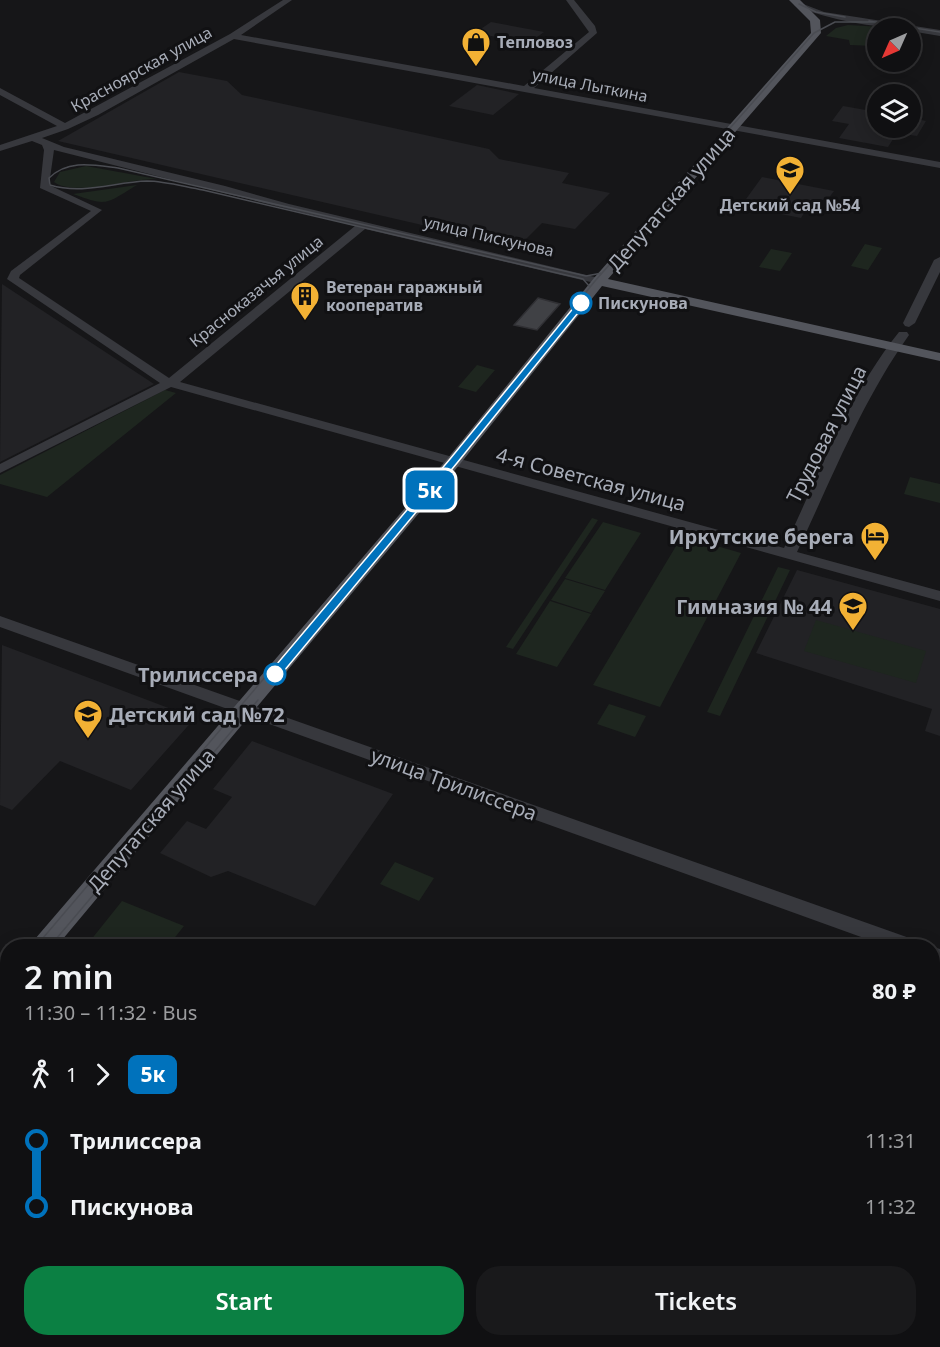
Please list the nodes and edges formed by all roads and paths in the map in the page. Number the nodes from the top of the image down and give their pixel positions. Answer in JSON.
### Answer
{"nodes":[{"id":1,"x":288,"y":0,"type":"edge"},
{"id":2,"x":570,"y":0,"type":"edge"},
{"id":3,"x":796,"y":2,"type":"edge"},
{"id":4,"x":867,"y":22,"type":"edge"},
{"id":5,"x":867,"y":23,"type":"edge"},
{"id":6,"x":921,"y":30,"type":"edge"},
{"id":7,"x":816,"y":33,"type":"junction"},
{"id":8,"x":940,"y":33,"type":"edge"},
{"id":9,"x":233,"y":36,"type":"junction"},
{"id":10,"x":527,"y":89,"type":"junction"},
{"id":11,"x":0,"y":91,"type":"edge"},
{"id":12,"x":65,"y":127,"type":"junction"},
{"id":13,"x":734,"y":128,"type":"junction"},
{"id":14,"x":34,"y":138,"type":"junction"},
{"id":15,"x":46,"y":144,"type":"junction"},
{"id":16,"x":0,"y":148,"type":"edge"},
{"id":17,"x":940,"y":165,"type":"edge"},
{"id":18,"x":363,"y":225,"type":"junction"},
{"id":19,"x":940,"y":260,"type":"edge"},
{"id":20,"x":599,"y":281,"type":"junction"},
{"id":21,"x":902,"y":335,"type":"junction"},
{"id":22,"x":940,"y":357,"type":"edge"},
{"id":23,"x":170,"y":383,"type":"junction"},
{"id":24,"x":454,"y":461,"type":"junction"},
{"id":25,"x":0,"y":469,"type":"edge"},
{"id":26,"x":789,"y":553,"type":"junction"},
{"id":27,"x":940,"y":596,"type":"edge"},
{"id":28,"x":0,"y":621,"type":"edge"},
{"id":29,"x":245,"y":709,"type":"junction"},
{"id":30,"x":49,"y":939,"type":"edge"},
{"id":31,"x":888,"y":939,"type":"edge"}],
"edges":[{"from":1,"to":9,"type":"street","name":"Красноярская улица"},
{"from":2,"to":10,"type":"street"},
{"from":3,"to":4,"type":"street"},
{"from":3,"to":7,"type":"main road"},
{"from":5,"to":7,"type":"street","name":"Депутатская улица"},
{"from":6,"to":8,"type":"street"},
{"from":7,"to":13,"type":"main road","name":"Депутатская улица"},
{"from":9,"to":10,"type":"street","name":"улица Лыткина"},
{"from":9,"to":12,"type":"street","name":"Красноярская улица"},
{"from":10,"to":13,"type":"street","name":"улица Лыткина"},
{"from":11,"to":12,"type":"street"},
{"from":12,"to":14,"type":"street","name":"Красноярская улица"},
{"from":13,"to":17,"type":"street","name":"улица Лыткина"},
{"from":13,"to":20,"type":"main road","name":"Депутатская улица"},
{"from":14,"to":15,"type":"street","name":"улица Пискунова"},
{"from":14,"to":16,"type":"street","name":"Красноярская улица"},
{"from":15,"to":18,"type":"street","name":"улица Пискунова"},
{"from":15,"to":23,"type":"street","name":"4-я Советская улица"},
{"from":18,"to":20,"type":"street","name":"улица Пискунова"},
{"from":18,"to":23,"type":"street","name":"Красноказачья улица"},
{"from":19,"to":21,"type":"street","name":"Трудовая улица"},
{"from":20,"to":21,"type":"main road","name":"улица Пискунова"},
{"from":20,"to":24,"type":"main road","name":"Депутатская улица"},
{"from":21,"to":22,"type":"main road","name":"улица Пискунова"},
{"from":21,"to":26,"type":"street","name":"Трудовая улица"},
{"from":23,"to":24,"type":"street","name":"4-я Советская улица"},
{"from":23,"to":25,"type":"street","name":"Красноказачья улица"},
{"from":24,"to":26,"type":"street","name":"4-я Советская улица"},
{"from":24,"to":29,"type":"main road","name":"Депутатская улица"},
{"from":26,"to":27,"type":"street","name":"4-я Советская улица"},
{"from":28,"to":29,"type":"street","name":"улица Трилиссера"},
{"from":29,"to":30,"type":"main road","name":"Депутатская улица"},
{"from":29,"to":31,"type":"street","name":"улица Трилиссера"}]}
